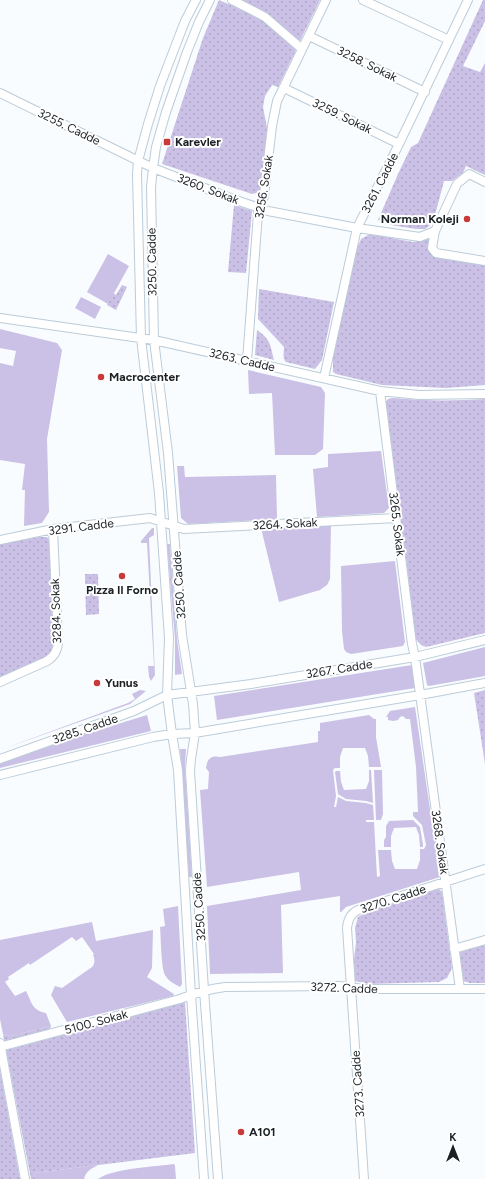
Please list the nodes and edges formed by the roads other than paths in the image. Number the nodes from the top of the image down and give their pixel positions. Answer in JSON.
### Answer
{"nodes":[{"id":1,"x":196,"y":0,"type":"edge"},
{"id":2,"x":210,"y":0,"type":"edge"},
{"id":3,"x":232,"y":0,"type":"edge"},
{"id":4,"x":326,"y":0,"type":"edge"},
{"id":5,"x":363,"y":0,"type":"edge"},
{"id":6,"x":468,"y":0,"type":"edge"},
{"id":7,"x":309,"y":36,"type":"junction"},
{"id":8,"x":448,"y":40,"type":"junction"},
{"id":9,"x":302,"y":49,"type":"junction"},
{"id":10,"x":284,"y":88,"type":"junction"},
{"id":11,"x":425,"y":92,"type":"junction"},
{"id":12,"x":0,"y":93,"type":"edge"},
{"id":13,"x":400,"y":144,"type":"junction"},
{"id":14,"x":138,"y":161,"type":"junction"},
{"id":15,"x":152,"y":168,"type":"junction"},
{"id":16,"x":485,"y":182,"type":"edge"},
{"id":17,"x":260,"y":208,"type":"junction"},
{"id":18,"x":357,"y":228,"type":"junction"},
{"id":19,"x":435,"y":231,"type":"junction"},
{"id":20,"x":485,"y":262,"type":"edge"},
{"id":21,"x":0,"y":318,"type":"edge"},
{"id":22,"x":141,"y":338,"type":"junction"},
{"id":23,"x":154,"y":340,"type":"junction"},
{"id":24,"x":247,"y":361,"type":"junction"},
{"id":25,"x":324,"y":378,"type":"junction"},
{"id":26,"x":380,"y":391,"type":"junction"},
{"id":27,"x":485,"y":394,"type":"edge"},
{"id":28,"x":396,"y":518,"type":"junction"},
{"id":29,"x":161,"y":521,"type":"junction"},
{"id":30,"x":174,"y":526,"type":"junction"},
{"id":31,"x":53,"y":529,"type":"junction"},
{"id":32,"x":0,"y":540,"type":"edge"},
{"id":33,"x":485,"y":640,"type":"edge"},
{"id":34,"x":415,"y":656,"type":"junction"},
{"id":35,"x":0,"y":682,"type":"edge"},
{"id":36,"x":485,"y":683,"type":"edge"},
{"id":37,"x":191,"y":691,"type":"junction"},
{"id":38,"x":168,"y":695,"type":"junction"},
{"id":39,"x":420,"y":695,"type":"junction"},
{"id":40,"x":195,"y":733,"type":"junction"},
{"id":41,"x":172,"y":734,"type":"junction"},
{"id":42,"x":0,"y":759,"type":"edge"},
{"id":43,"x":0,"y":775,"type":"edge"},
{"id":44,"x":485,"y":869,"type":"edge"},
{"id":45,"x":445,"y":882,"type":"junction"},
{"id":46,"x":485,"y":940,"type":"edge"},
{"id":47,"x":454,"y":949,"type":"junction"},
{"id":48,"x":352,"y":988,"type":"junction"},
{"id":49,"x":460,"y":989,"type":"junction"},
{"id":50,"x":485,"y":989,"type":"edge"},
{"id":51,"x":204,"y":990,"type":"junction"},
{"id":52,"x":191,"y":995,"type":"junction"},
{"id":53,"x":0,"y":1046,"type":"edge"},
{"id":54,"x":25,"y":1179,"type":"edge"},
{"id":55,"x":204,"y":1179,"type":"edge"},
{"id":56,"x":218,"y":1179,"type":"edge"},
{"id":57,"x":364,"y":1179,"type":"edge"}],
"edges":[{"from":1,"to":14,"type":"street","name":"3250. Cadde"},
{"from":2,"to":15,"type":"street","name":"3250. Cadde"},
{"from":3,"to":9,"type":"street"},
{"from":4,"to":7,"type":"street","name":"3256. Sokak"},
{"from":5,"to":8,"type":"street"},
{"from":6,"to":8,"type":"street","name":"3261. Cadde"},
{"from":7,"to":9,"type":"street","name":"3256. Sokak"},
{"from":7,"to":11,"type":"street","name":"3258. Sokak"},
{"from":8,"to":11,"type":"street","name":"3261. Cadde"},
{"from":9,"to":10,"type":"street","name":"3256. Sokak"},
{"from":10,"to":13,"type":"street","name":"3259. Sokak"},
{"from":10,"to":17,"type":"street","name":"3256. Sokak"},
{"from":11,"to":13,"type":"street","name":"3261. Cadde"},
{"from":12,"to":14,"type":"street","name":"3255. Cadde"},
{"from":13,"to":18,"type":"street","name":"3261. Cadde"},
{"from":14,"to":15,"type":"street","name":"3255. Cadde"},
{"from":14,"to":22,"type":"street","name":"3250. Cadde"},
{"from":15,"to":17,"type":"street","name":"3260. Sokak"},
{"from":15,"to":23,"type":"street","name":"3250. Cadde"},
{"from":16,"to":19,"type":"street"},
{"from":17,"to":18,"type":"street","name":"3260. Sokak"},
{"from":17,"to":24,"type":"street","name":"3256. Sokak"},
{"from":18,"to":19,"type":"street","name":"3260. Sokak"},
{"from":18,"to":25,"type":"street","name":"3261. Cadde"},
{"from":19,"to":20,"type":"street"},
{"from":21,"to":22,"type":"street","name":"3263. Cadde"},
{"from":22,"to":23,"type":"street","name":"3263. Cadde"},
{"from":22,"to":29,"type":"street","name":"3250. Cadde"},
{"from":23,"to":24,"type":"street","name":"3263. Cadde"},
{"from":23,"to":30,"type":"street","name":"3250. Cadde"},
{"from":24,"to":25,"type":"street","name":"3263. Cadde"},
{"from":25,"to":26,"type":"street","name":"3263. Cadde"},
{"from":26,"to":27,"type":"street","name":"3263. Cadde"},
{"from":26,"to":28,"type":"street","name":"3265. Sokak"},
{"from":28,"to":30,"type":"street","name":"3264. Sokak"},
{"from":28,"to":34,"type":"street","name":"3265. Sokak"},
{"from":29,"to":30,"type":"street","name":"3264. Sokak"},
{"from":29,"to":31,"type":"street","name":"3291. Cadde"},
{"from":29,"to":38,"type":"street","name":"3250. Cadde"},
{"from":30,"to":37,"type":"street","name":"3250. Cadde"},
{"from":31,"to":32,"type":"street","name":"3291. Cadde"},
{"from":31,"to":35,"type":"street","name":"3284. Sokak"},
{"from":33,"to":34,"type":"street","name":"3267. Cadde"},
{"from":34,"to":37,"type":"street","name":"3267. Cadde"},
{"from":34,"to":39,"type":"street","name":"3265. Sokak"},
{"from":36,"to":39,"type":"street"},
{"from":37,"to":38,"type":"street","name":"3267. Cadde"},
{"from":37,"to":40,"type":"street","name":"3250. Cadde"},
{"from":38,"to":41,"type":"street","name":"3250. Cadde"},
{"from":38,"to":42,"type":"street","name":"3285. Cadde"},
{"from":39,"to":40,"type":"street"},
{"from":39,"to":45,"type":"street","name":"3268. Sokak"},
{"from":40,"to":41,"type":"street","name":"3285. Cadde"},
{"from":40,"to":51,"type":"street","name":"3250. Cadde"},
{"from":41,"to":43,"type":"street","name":"3285. Cadde"},
{"from":41,"to":52,"type":"street","name":"3250. Cadde"},
{"from":44,"to":45,"type":"street","name":"3270. Cadde"},
{"from":45,"to":47,"type":"street","name":"3268. Sokak"},
{"from":45,"to":48,"type":"street","name":"3270. Cadde"},
{"from":46,"to":47,"type":"street"},
{"from":47,"to":49,"type":"street","name":"3268. Sokak"},
{"from":48,"to":49,"type":"street","name":"3272. Cadde"},
{"from":48,"to":51,"type":"street","name":"3272. Cadde"},
{"from":48,"to":57,"type":"street","name":"3273. Cadde"},
{"from":49,"to":50,"type":"street","name":"3272. Cadde"},
{"from":51,"to":52,"type":"street","name":"3272. Cadde"},
{"from":51,"to":56,"type":"street","name":"3250. Cadde"},
{"from":52,"to":53,"type":"street","name":"5100. Sokak"},
{"from":52,"to":55,"type":"street","name":"3250. Cadde"},
{"from":53,"to":54,"type":"street"}]}
